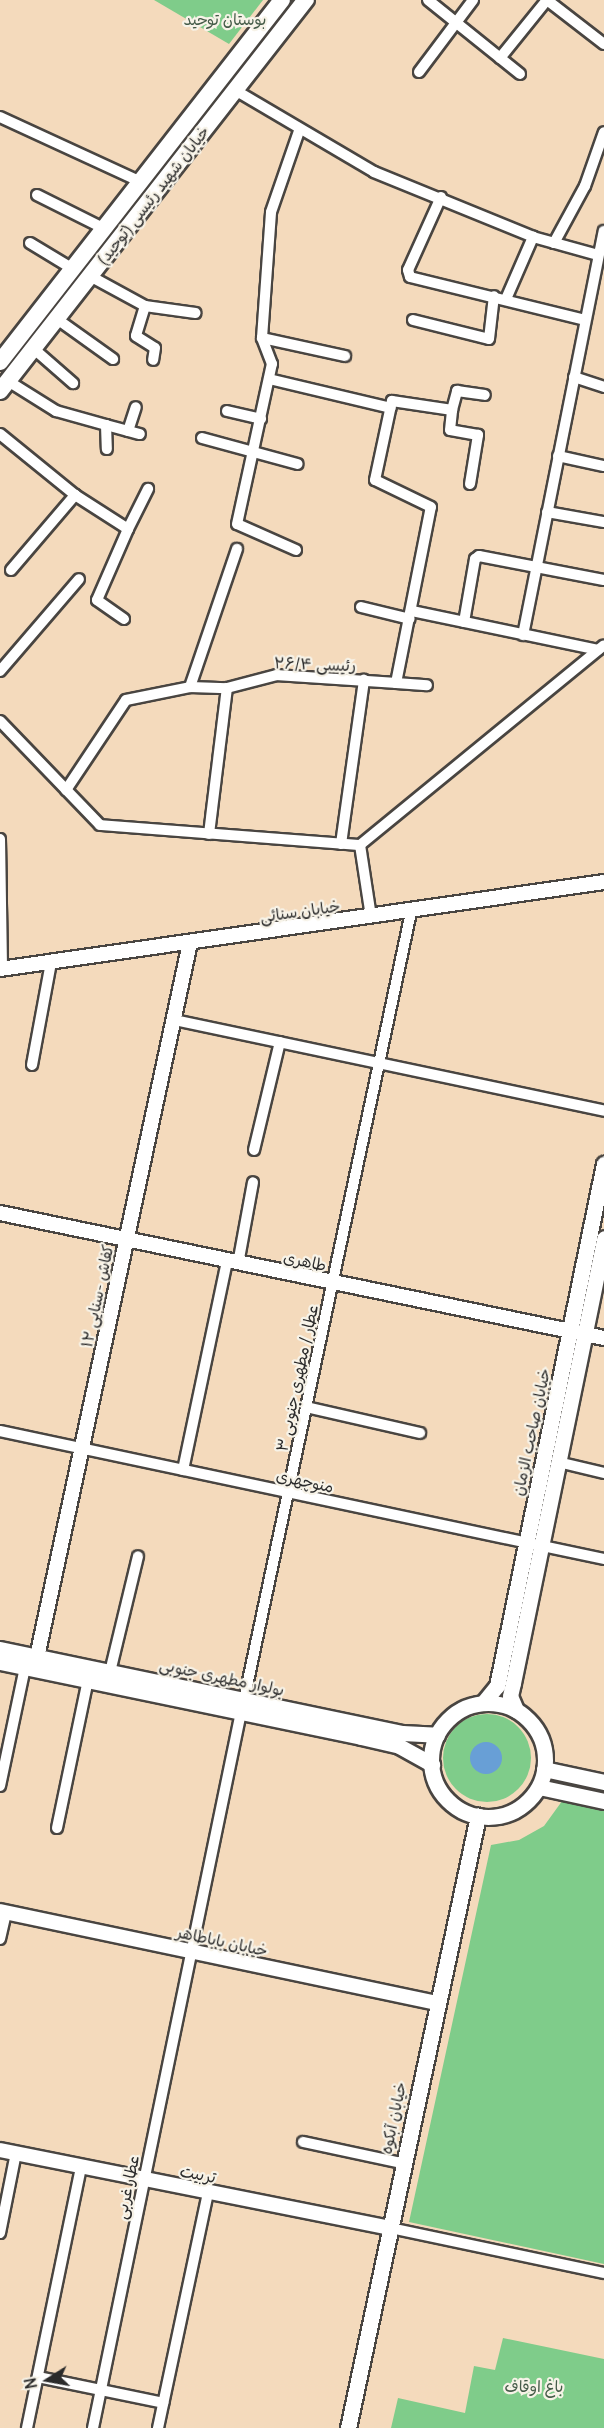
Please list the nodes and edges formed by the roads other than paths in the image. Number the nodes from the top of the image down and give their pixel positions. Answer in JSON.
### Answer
{"nodes":[{"id":1,"x":282,"y":0,"type":"edge"},
{"id":2,"x":306,"y":0,"type":"edge"},
{"id":3,"x":428,"y":0,"type":"edge"},
{"id":4,"x":473,"y":0,"type":"edge"},
{"id":5,"x":458,"y":24,"type":"junction"},
{"id":6,"x":604,"y":44,"type":"edge"},
{"id":7,"x":500,"y":58,"type":"junction"},
{"id":8,"x":419,"y":72,"type":"dead end"},
{"id":9,"x":520,"y":74,"type":"dead end"},
{"id":10,"x":235,"y":90,"type":"junction"},
{"id":11,"x":0,"y":117,"type":"edge"},
{"id":12,"x":299,"y":131,"type":"junction"},
{"id":13,"x":604,"y":132,"type":"edge"},
{"id":14,"x":139,"y":181,"type":"junction"},
{"id":15,"x":37,"y":195,"type":"dead end"},
{"id":16,"x":441,"y":197,"type":"junction"},
{"id":17,"x":105,"y":229,"type":"junction"},
{"id":18,"x":603,"y":231,"type":"edge"},
{"id":19,"x":533,"y":237,"type":"junction"},
{"id":20,"x":30,"y":243,"type":"dead end"},
{"id":21,"x":554,"y":243,"type":"junction"},
{"id":22,"x":598,"y":255,"type":"junction"},
{"id":23,"x":73,"y":269,"type":"junction"},
{"id":24,"x":90,"y":276,"type":"junction"},
{"id":25,"x":494,"y":296,"type":"junction"},
{"id":26,"x":506,"y":299,"type":"junction"},
{"id":27,"x":145,"y":306,"type":"junction"},
{"id":28,"x":196,"y":313,"type":"dead end"},
{"id":29,"x":57,"y":319,"type":"junction"},
{"id":30,"x":413,"y":320,"type":"dead end"},
{"id":31,"x":585,"y":320,"type":"junction"},
{"id":32,"x":262,"y":338,"type":"junction"},
{"id":33,"x":34,"y":349,"type":"junction"},
{"id":34,"x":345,"y":356,"type":"dead end"},
{"id":35,"x":113,"y":358,"type":"dead end"},
{"id":36,"x":0,"y":360,"type":"edge"},
{"id":37,"x":153,"y":360,"type":"dead end"},
{"id":38,"x":574,"y":377,"type":"junction"},
{"id":39,"x":269,"y":379,"type":"junction"},
{"id":40,"x":73,"y":383,"type":"dead end"},
{"id":41,"x":4,"y":386,"type":"edge"},
{"id":42,"x":604,"y":387,"type":"edge"},
{"id":43,"x":485,"y":395,"type":"dead end"},
{"id":44,"x":392,"y":405,"type":"junction"},
{"id":45,"x":136,"y":407,"type":"dead end"},
{"id":46,"x":453,"y":410,"type":"junction"},
{"id":47,"x":227,"y":411,"type":"dead end"},
{"id":48,"x":261,"y":419,"type":"junction"},
{"id":49,"x":105,"y":425,"type":"junction"},
{"id":50,"x":128,"y":430,"type":"junction"},
{"id":51,"x":0,"y":434,"type":"edge"},
{"id":52,"x":140,"y":434,"type":"dead end"},
{"id":53,"x":202,"y":438,"type":"dead end"},
{"id":54,"x":107,"y":449,"type":"dead end"},
{"id":55,"x":254,"y":451,"type":"junction"},
{"id":56,"x":558,"y":456,"type":"junction"},
{"id":57,"x":298,"y":465,"type":"dead end"},
{"id":58,"x":604,"y":466,"type":"edge"},
{"id":59,"x":470,"y":484,"type":"dead end"},
{"id":60,"x":148,"y":489,"type":"dead end"},
{"id":61,"x":75,"y":495,"type":"junction"},
{"id":62,"x":547,"y":512,"type":"junction"},
{"id":63,"x":604,"y":522,"type":"edge"},
{"id":64,"x":128,"y":529,"type":"junction"},
{"id":65,"x":237,"y":549,"type":"dead end"},
{"id":66,"x":296,"y":550,"type":"dead end"},
{"id":67,"x":536,"y":568,"type":"junction"},
{"id":68,"x":11,"y":570,"type":"dead end"},
{"id":69,"x":79,"y":579,"type":"dead end"},
{"id":70,"x":604,"y":580,"type":"edge"},
{"id":71,"x":361,"y":607,"type":"dead end"},
{"id":72,"x":411,"y":615,"type":"junction"},
{"id":73,"x":124,"y":619,"type":"dead end"},
{"id":74,"x":464,"y":622,"type":"junction"},
{"id":75,"x":524,"y":634,"type":"junction"},
{"id":76,"x":601,"y":648,"type":"edge"},
{"id":77,"x":0,"y":671,"type":"edge"},
{"id":78,"x":364,"y":680,"type":"junction"},
{"id":79,"x":396,"y":682,"type":"junction"},
{"id":80,"x":427,"y":685,"type":"dead end"},
{"id":81,"x":190,"y":687,"type":"junction"},
{"id":82,"x":227,"y":688,"type":"junction"},
{"id":83,"x":0,"y":721,"type":"edge"},
{"id":84,"x":66,"y":790,"type":"junction"},
{"id":85,"x":209,"y":834,"type":"junction"},
{"id":86,"x":0,"y":839,"type":"edge"},
{"id":87,"x":341,"y":844,"type":"junction"},
{"id":88,"x":360,"y":845,"type":"junction"},
{"id":89,"x":604,"y":882,"type":"edge"},
{"id":90,"x":411,"y":912,"type":"junction"},
{"id":91,"x":371,"y":918,"type":"junction"},
{"id":92,"x":190,"y":943,"type":"junction"},
{"id":93,"x":51,"y":962,"type":"junction"},
{"id":94,"x":1,"y":969,"type":"edge"},
{"id":95,"x":174,"y":1020,"type":"junction"},
{"id":96,"x":280,"y":1042,"type":"junction"},
{"id":97,"x":379,"y":1063,"type":"junction"},
{"id":98,"x":32,"y":1065,"type":"dead end"},
{"id":99,"x":604,"y":1111,"type":"edge"},
{"id":100,"x":254,"y":1150,"type":"dead end"},
{"id":101,"x":604,"y":1164,"type":"edge"},
{"id":102,"x":253,"y":1182,"type":"dead end"},
{"id":103,"x":0,"y":1213,"type":"edge"},
{"id":104,"x":126,"y":1240,"type":"junction"},
{"id":105,"x":604,"y":1240,"type":"edge"},
{"id":106,"x":232,"y":1262,"type":"junction"},
{"id":107,"x":332,"y":1284,"type":"junction"},
{"id":108,"x":577,"y":1333,"type":"junction"},
{"id":109,"x":604,"y":1338,"type":"edge"},
{"id":110,"x":306,"y":1407,"type":"junction"},
{"id":111,"x":0,"y":1431,"type":"edge"},
{"id":112,"x":420,"y":1432,"type":"dead end"},
{"id":113,"x":82,"y":1449,"type":"junction"},
{"id":114,"x":558,"y":1462,"type":"junction"},
{"id":115,"x":183,"y":1470,"type":"junction"},
{"id":116,"x":604,"y":1473,"type":"edge"},
{"id":117,"x":288,"y":1492,"type":"junction"},
{"id":118,"x":533,"y":1544,"type":"junction"},
{"id":119,"x":138,"y":1556,"type":"dead end"},
{"id":120,"x":604,"y":1559,"type":"edge"},
{"id":121,"x":0,"y":1649,"type":"edge"},
{"id":122,"x":0,"y":1662,"type":"edge"},
{"id":123,"x":31,"y":1662,"type":"junction"},
{"id":124,"x":110,"y":1672,"type":"junction"},
{"id":125,"x":88,"y":1680,"type":"junction"},
{"id":126,"x":483,"y":1703,"type":"junction"},
{"id":127,"x":243,"y":1706,"type":"junction"},
{"id":128,"x":516,"y":1710,"type":"junction"},
{"id":129,"x":437,"y":1735,"type":"junction"},
{"id":130,"x":432,"y":1764,"type":"junction"},
{"id":131,"x":544,"y":1769,"type":"junction"},
{"id":132,"x":604,"y":1782,"type":"edge"},
{"id":133,"x":0,"y":1786,"type":"edge"},
{"id":134,"x":539,"y":1787,"type":"junction"},
{"id":135,"x":604,"y":1801,"type":"edge"},
{"id":136,"x":478,"y":1816,"type":"junction"},
{"id":137,"x":57,"y":1828,"type":"dead end"},
{"id":138,"x":3,"y":1912,"type":"edge"},
{"id":139,"x":0,"y":1939,"type":"edge"},
{"id":140,"x":192,"y":1952,"type":"junction"},
{"id":141,"x":436,"y":2003,"type":"junction"},
{"id":142,"x":303,"y":2142,"type":"dead end"},
{"id":143,"x":0,"y":2150,"type":"edge"},
{"id":144,"x":16,"y":2153,"type":"junction"},
{"id":145,"x":402,"y":2163,"type":"junction"},
{"id":146,"x":81,"y":2167,"type":"junction"},
{"id":147,"x":144,"y":2181,"type":"junction"},
{"id":148,"x":208,"y":2193,"type":"junction"},
{"id":149,"x":390,"y":2228,"type":"junction"},
{"id":150,"x":0,"y":2233,"type":"edge"},
{"id":151,"x":604,"y":2273,"type":"edge"},
{"id":152,"x":38,"y":2377,"type":"junction"},
{"id":153,"x":100,"y":2390,"type":"junction"},
{"id":154,"x":163,"y":2403,"type":"junction"},
{"id":155,"x":27,"y":2428,"type":"edge"},
{"id":156,"x":93,"y":2428,"type":"edge"},
{"id":157,"x":158,"y":2428,"type":"edge"},
{"id":158,"x":348,"y":2428,"type":"edge"}],
"edges":[{"from":1,"to":14,"type":"main road","name":"خیابان شهید رئیسی (توحید)"},
{"from":2,"to":10,"type":"main road","name":"خیابان شهید رئیسی (توحید)"},
{"from":3,"to":5,"type":"street"},
{"from":4,"to":5,"type":"street"},
{"from":5,"to":7,"type":"street"},
{"from":5,"to":8,"type":"street"},
{"from":6,"to":7,"type":"street"},
{"from":7,"to":9,"type":"street"},
{"from":10,"to":12,"type":"street"},
{"from":10,"to":24,"type":"main road","name":"خیابان شهید رئیسی (توحید)"},
{"from":11,"to":14,"type":"street"},
{"from":12,"to":16,"type":"street"},
{"from":12,"to":32,"type":"street"},
{"from":13,"to":21,"type":"street"},
{"from":14,"to":17,"type":"main road","name":"خیابان شهید رئیسی (توحید)"},
{"from":15,"to":17,"type":"street"},
{"from":16,"to":19,"type":"street"},
{"from":16,"to":25,"type":"street"},
{"from":17,"to":23,"type":"main road","name":"خیابان شهید رئیسی (توحید)"},
{"from":18,"to":22,"type":"street"},
{"from":19,"to":21,"type":"street"},
{"from":19,"to":26,"type":"street"},
{"from":20,"to":23,"type":"street"},
{"from":21,"to":22,"type":"street"},
{"from":22,"to":31,"type":"street"},
{"from":23,"to":36,"type":"main road","name":"خیابان شهید رئیسی (توحید)"},
{"from":24,"to":27,"type":"street"},
{"from":24,"to":29,"type":"main road","name":"خیابان شهید رئیسی (توحید)"},
{"from":25,"to":26,"type":"street"},
{"from":25,"to":30,"type":"street"},
{"from":26,"to":31,"type":"street"},
{"from":27,"to":28,"type":"street"},
{"from":27,"to":37,"type":"street"},
{"from":29,"to":33,"type":"main road","name":"خیابان شهید رئیسی (توحید)"},
{"from":29,"to":35,"type":"street"},
{"from":31,"to":38,"type":"street"},
{"from":32,"to":34,"type":"street"},
{"from":32,"to":39,"type":"street"},
{"from":33,"to":40,"type":"street"},
{"from":33,"to":41,"type":"main road","name":"خیابان شهید رئیسی (توحید)"},
{"from":38,"to":42,"type":"street"},
{"from":38,"to":56,"type":"street"},
{"from":39,"to":44,"type":"street"},
{"from":39,"to":48,"type":"street"},
{"from":41,"to":49,"type":"street"},
{"from":43,"to":46,"type":"street"},
{"from":44,"to":46,"type":"street"},
{"from":44,"to":72,"type":"street"},
{"from":45,"to":50,"type":"street"},
{"from":46,"to":59,"type":"street"},
{"from":47,"to":48,"type":"street"},
{"from":48,"to":55,"type":"street"},
{"from":49,"to":50,"type":"street"},
{"from":49,"to":54,"type":"street"},
{"from":50,"to":52,"type":"street"},
{"from":51,"to":61,"type":"street"},
{"from":53,"to":55,"type":"street"},
{"from":55,"to":57,"type":"street"},
{"from":55,"to":66,"type":"street"},
{"from":56,"to":58,"type":"street"},
{"from":56,"to":62,"type":"street"},
{"from":60,"to":64,"type":"street"},
{"from":61,"to":64,"type":"street"},
{"from":61,"to":68,"type":"street"},
{"from":62,"to":63,"type":"street"},
{"from":62,"to":67,"type":"street"},
{"from":64,"to":73,"type":"street"},
{"from":65,"to":81,"type":"street"},
{"from":67,"to":70,"type":"street"},
{"from":67,"to":74,"type":"street"},
{"from":67,"to":75,"type":"street"},
{"from":69,"to":77,"type":"street"},
{"from":71,"to":72,"type":"street"},
{"from":72,"to":74,"type":"street"},
{"from":72,"to":79,"type":"street"},
{"from":74,"to":75,"type":"street"},
{"from":75,"to":76,"type":"street"},
{"from":76,"to":88,"type":"street"},
{"from":78,"to":79,"type":"street","name":"رئیسی ۲۶/۴"},
{"from":78,"to":82,"type":"street","name":"رئیسی ۲۶/۴"},
{"from":78,"to":87,"type":"street"},
{"from":79,"to":80,"type":"street","name":"رئیسی ۲۶/۴"},
{"from":81,"to":82,"type":"street","name":"رئیسی ۲۶/۴"},
{"from":81,"to":84,"type":"street","name":"رئیسی ۲۶/۴"},
{"from":82,"to":85,"type":"street"},
{"from":83,"to":84,"type":"street"},
{"from":84,"to":85,"type":"street"},
{"from":85,"to":87,"type":"street"},
{"from":86,"to":94,"type":"street"},
{"from":87,"to":88,"type":"street"},
{"from":88,"to":91,"type":"street"},
{"from":89,"to":90,"type":"street","name":"خیابان سنائی"},
{"from":90,"to":91,"type":"street","name":"خیابان سنائی"},
{"from":90,"to":97,"type":"street","name":"عطار / مطهری جنوبی ۳"},
{"from":91,"to":92,"type":"street","name":"خیابان سنائی"},
{"from":92,"to":93,"type":"street","name":"خیابان سنائی"},
{"from":92,"to":95,"type":"street","name":"کفاش -سنایی ۱۲"},
{"from":93,"to":94,"type":"street","name":"خیابان سنائی"},
{"from":93,"to":98,"type":"street"},
{"from":95,"to":96,"type":"street"},
{"from":95,"to":104,"type":"street","name":"کفاش -سنایی ۱۲"},
{"from":96,"to":97,"type":"street"},
{"from":96,"to":100,"type":"street"},
{"from":97,"to":99,"type":"street"},
{"from":97,"to":107,"type":"street","name":"عطار / مطهری جنوبی ۳"},
{"from":101,"to":108,"type":"main road","name":"خیابان صاحب الزمان"},
{"from":102,"to":106,"type":"street"},
{"from":103,"to":104,"type":"street","name":"طاهری"},
{"from":104,"to":106,"type":"street","name":"طاهری"},
{"from":104,"to":113,"type":"street","name":"کفاش -سنایی ۱۲"},
{"from":105,"to":108,"type":"main road","name":"خیابان صاحب الزمان"},
{"from":106,"to":107,"type":"street","name":"طاهری"},
{"from":106,"to":115,"type":"street"},
{"from":107,"to":108,"type":"street","name":"طاهری"},
{"from":107,"to":110,"type":"street","name":"عطار / مطهری جنوبی ۳"},
{"from":108,"to":109,"type":"street","name":"طاهری"},
{"from":108,"to":114,"type":"main road","name":"خیابان صاحب الزمان"},
{"from":108,"to":118,"type":"main road","name":"خیابان صاحب الزمان"},
{"from":110,"to":112,"type":"street"},
{"from":110,"to":117,"type":"street","name":"عطار / مطهری جنوبی ۳"},
{"from":111,"to":113,"type":"street","name":"منوچهری"},
{"from":113,"to":115,"type":"street","name":"منوچهری"},
{"from":113,"to":123,"type":"street","name":"کفاش -سنایی ۱۲"},
{"from":114,"to":116,"type":"street"},
{"from":114,"to":118,"type":"main road","name":"خیابان صاحب الزمان"},
{"from":115,"to":117,"type":"street","name":"منوچهری"},
{"from":117,"to":118,"type":"street","name":"منوچهری"},
{"from":117,"to":127,"type":"street","name":"عطار / مطهری جنوبی ۳"},
{"from":118,"to":120,"type":"street","name":"منوچهری"},
{"from":118,"to":126,"type":"main road","name":"خیابان صاحب الزمان"},
{"from":118,"to":128,"type":"main road","name":"خیابان صاحب الزمان"},
{"from":119,"to":124,"type":"street"},
{"from":121,"to":123,"type":"main road","name":"بولوار مطهری جنوبی"},
{"from":122,"to":123,"type":"main road","name":"بولوار مطهری جنوبی"},
{"from":123,"to":124,"type":"main road","name":"بولوار مطهری جنوبی"},
{"from":123,"to":125,"type":"main road","name":"بولوار مطهری جنوبی"},
{"from":123,"to":133,"type":"street"},
{"from":124,"to":127,"type":"main road","name":"بولوار مطهری جنوبی"},
{"from":125,"to":127,"type":"main road","name":"بولوار مطهری جنوبی"},
{"from":125,"to":137,"type":"street"},
{"from":126,"to":128,"type":"main road"},
{"from":126,"to":129,"type":"main road"},
{"from":127,"to":129,"type":"main road","name":"بولوار مطهری جنوبی"},
{"from":127,"to":130,"type":"main road","name":"بولوار مطهری جنوبی"},
{"from":127,"to":140,"type":"street","name":"عطار غربی"},
{"from":128,"to":131,"type":"main road"},
{"from":129,"to":130,"type":"main road"},
{"from":130,"to":136,"type":"main road"},
{"from":131,"to":132,"type":"main road"},
{"from":131,"to":134,"type":"main road"},
{"from":134,"to":135,"type":"main road"},
{"from":134,"to":136,"type":"main road"},
{"from":136,"to":141,"type":"main road","name":"خیابان آبکوه"},
{"from":138,"to":139,"type":"street"},
{"from":138,"to":140,"type":"street","name":"خیابان باباطاهر"},
{"from":140,"to":141,"type":"street","name":"خیابان باباطاهر"},
{"from":140,"to":147,"type":"street","name":"عطار غربی"},
{"from":141,"to":145,"type":"main road","name":"خیابان آبکوه"},
{"from":142,"to":145,"type":"street"},
{"from":143,"to":144,"type":"street","name":"تربیت"},
{"from":144,"to":146,"type":"street","name":"تربیت"},
{"from":144,"to":150,"type":"street"},
{"from":145,"to":149,"type":"main road","name":"خیابان آبکوه"},
{"from":146,"to":147,"type":"street","name":"تربیت"},
{"from":146,"to":152,"type":"street"},
{"from":147,"to":148,"type":"street","name":"تربیت"},
{"from":147,"to":153,"type":"street","name":"عطار غربی"},
{"from":148,"to":149,"type":"street","name":"تربیت"},
{"from":148,"to":154,"type":"street"},
{"from":149,"to":151,"type":"street"},
{"from":149,"to":158,"type":"main road","name":"خیابان آبکوه"},
{"from":152,"to":153,"type":"street"},
{"from":152,"to":155,"type":"street"},
{"from":153,"to":154,"type":"street"},
{"from":153,"to":156,"type":"street","name":"عطار غربی"},
{"from":154,"to":157,"type":"street"}]}
